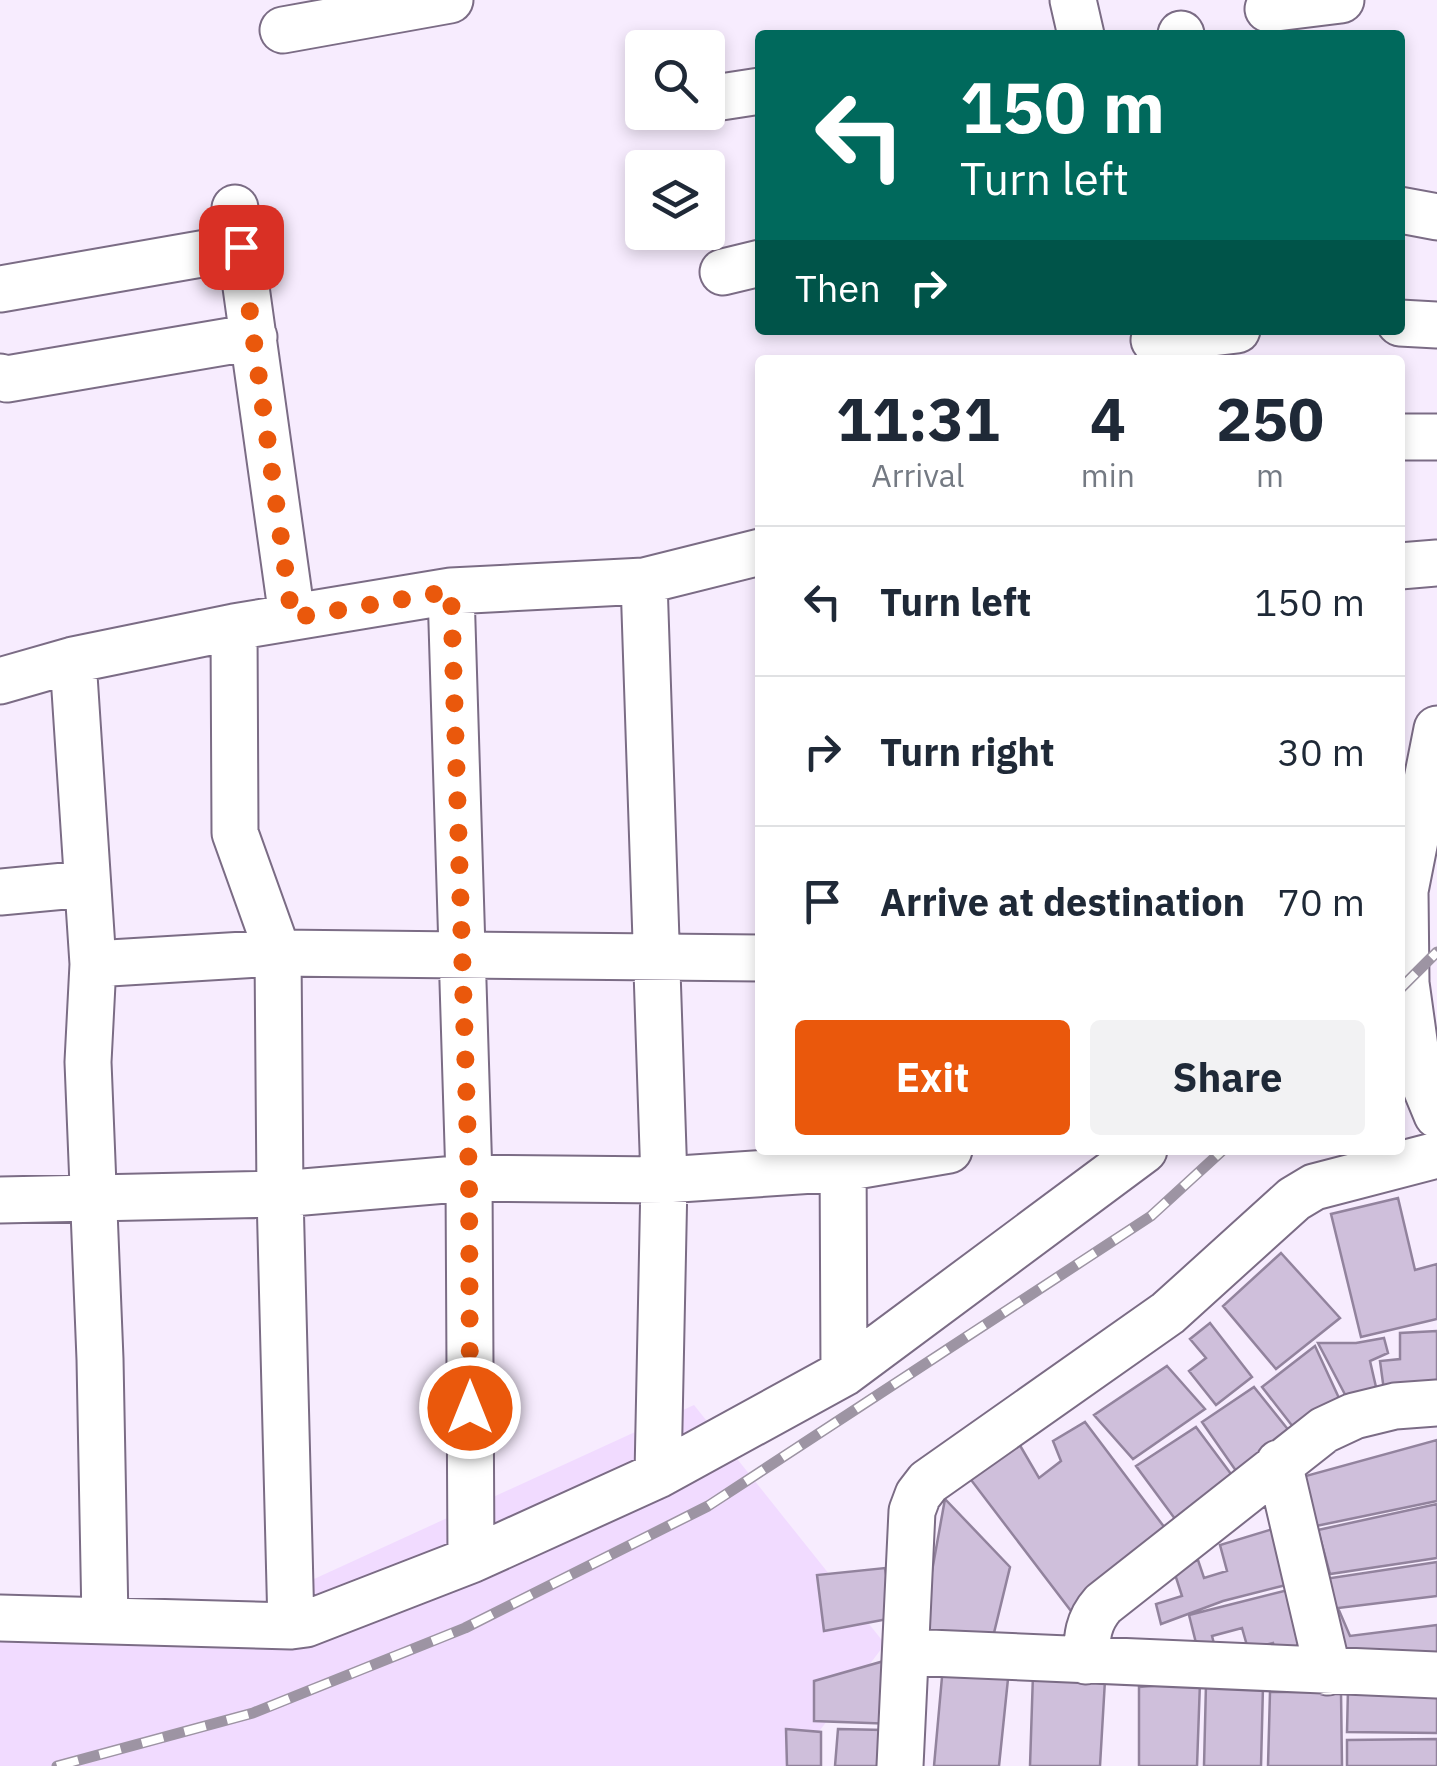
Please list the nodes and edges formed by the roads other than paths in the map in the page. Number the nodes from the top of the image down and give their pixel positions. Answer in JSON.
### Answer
{"nodes":[{"id":1,"x":450,"y":0,"type":"edge"},
{"id":2,"x":1073,"y":0,"type":"edge"},
{"id":3,"x":1340,"y":0,"type":"edge"},
{"id":4,"x":1268,"y":10,"type":"dead end"},
{"id":5,"x":282,"y":30,"type":"dead end"},
{"id":6,"x":1080,"y":30,"type":"edge"},
{"id":7,"x":755,"y":92,"type":"edge"},
{"id":8,"x":725,"y":96,"type":"edge"},
{"id":9,"x":1405,"y":211,"type":"edge"},
{"id":10,"x":1437,"y":217,"type":"edge"},
{"id":11,"x":0,"y":289,"type":"edge"},
{"id":12,"x":1405,"y":323,"type":"edge"},
{"id":13,"x":1437,"y":325,"type":"edge"},
{"id":14,"x":1208,"y":335,"type":"edge"},
{"id":15,"x":254,"y":337,"type":"junction"},
{"id":16,"x":1155,"y":344,"type":"edge"},
{"id":17,"x":0,"y":377,"type":"edge"},
{"id":18,"x":1437,"y":437,"type":"edge"},
{"id":19,"x":1405,"y":438,"type":"edge"},
{"id":20,"x":755,"y":553,"type":"edge"},
{"id":21,"x":1437,"y":563,"type":"edge"},
{"id":22,"x":1405,"y":566,"type":"edge"},
{"id":23,"x":644,"y":581,"type":"junction"},
{"id":24,"x":451,"y":591,"type":"junction"},
{"id":25,"x":292,"y":618,"type":"junction"},
{"id":26,"x":234,"y":626,"type":"junction"},
{"id":27,"x":73,"y":660,"type":"junction"},
{"id":28,"x":0,"y":681,"type":"edge"},
{"id":29,"x":1437,"y":729,"type":"edge"},
{"id":30,"x":86,"y":884,"type":"junction"},
{"id":31,"x":0,"y":892,"type":"edge"},
{"id":32,"x":1405,"y":897,"type":"edge"},
{"id":33,"x":278,"y":953,"type":"junction"},
{"id":34,"x":463,"y":955,"type":"junction"},
{"id":35,"x":659,"y":956,"type":"junction"},
{"id":36,"x":755,"y":958,"type":"edge"},
{"id":37,"x":1405,"y":958,"type":"edge"},
{"id":38,"x":92,"y":964,"type":"junction"},
{"id":39,"x":1437,"y":1114,"type":"edge"},
{"id":40,"x":891,"y":1155,"type":"edge"},
{"id":41,"x":1137,"y":1155,"type":"edge"},
{"id":42,"x":1437,"y":1155,"type":"edge"},
{"id":43,"x":844,"y":1159,"type":"edge"},
{"id":44,"x":469,"y":1178,"type":"junction"},
{"id":45,"x":664,"y":1180,"type":"junction"},
{"id":46,"x":280,"y":1194,"type":"junction"},
{"id":47,"x":93,"y":1196,"type":"junction"},
{"id":48,"x":0,"y":1200,"type":"edge"},
{"id":49,"x":844,"y":1373,"type":"junction"},
{"id":50,"x":1437,"y":1403,"type":"edge"},
{"id":51,"x":1279,"y":1462,"type":"junction"},
{"id":52,"x":658,"y":1476,"type":"junction"},
{"id":53,"x":470,"y":1560,"type":"junction"},
{"id":54,"x":0,"y":1618,"type":"edge"},
{"id":55,"x":105,"y":1620,"type":"junction"},
{"id":56,"x":292,"y":1626,"type":"junction"},
{"id":57,"x":906,"y":1652,"type":"junction"},
{"id":58,"x":1086,"y":1661,"type":"junction"},
{"id":59,"x":1328,"y":1672,"type":"junction"},
{"id":60,"x":1437,"y":1674,"type":"edge"},
{"id":61,"x":900,"y":1766,"type":"edge"}],
"edges":[{"from":1,"to":5,"type":"street"},
{"from":2,"to":6,"type":"street"},
{"from":3,"to":4,"type":"street"},
{"from":7,"to":8,"type":"street"},
{"from":9,"to":10,"type":"street"},
{"from":11,"to":15,"type":"street"},
{"from":12,"to":13,"type":"street"},
{"from":14,"to":16,"type":"street"},
{"from":15,"to":17,"type":"street"},
{"from":15,"to":25,"type":"street"},
{"from":18,"to":19,"type":"street"},
{"from":20,"to":23,"type":"street"},
{"from":21,"to":22,"type":"street"},
{"from":23,"to":24,"type":"street"},
{"from":23,"to":35,"type":"street"},
{"from":24,"to":25,"type":"street"},
{"from":24,"to":34,"type":"street"},
{"from":25,"to":26,"type":"street"},
{"from":26,"to":27,"type":"street"},
{"from":26,"to":33,"type":"street"},
{"from":27,"to":28,"type":"street"},
{"from":27,"to":30,"type":"street"},
{"from":29,"to":32,"type":"street"},
{"from":30,"to":31,"type":"street"},
{"from":30,"to":38,"type":"street"},
{"from":33,"to":34,"type":"street"},
{"from":33,"to":38,"type":"street"},
{"from":33,"to":46,"type":"street"},
{"from":34,"to":35,"type":"street"},
{"from":34,"to":44,"type":"street"},
{"from":35,"to":36,"type":"street"},
{"from":35,"to":45,"type":"street"},
{"from":37,"to":39,"type":"street"},
{"from":38,"to":47,"type":"street"},
{"from":40,"to":43,"type":"street"},
{"from":41,"to":49,"type":"street"},
{"from":42,"to":57,"type":"street"},
{"from":43,"to":45,"type":"street"},
{"from":43,"to":49,"type":"street"},
{"from":44,"to":45,"type":"street"},
{"from":44,"to":46,"type":"street"},
{"from":44,"to":53,"type":"street"},
{"from":45,"to":52,"type":"street"},
{"from":46,"to":47,"type":"street"},
{"from":46,"to":56,"type":"street"},
{"from":47,"to":48,"type":"street"},
{"from":47,"to":55,"type":"street"},
{"from":49,"to":52,"type":"street"},
{"from":50,"to":51,"type":"street"},
{"from":51,"to":58,"type":"street"},
{"from":51,"to":59,"type":"street"},
{"from":52,"to":53,"type":"street"},
{"from":53,"to":56,"type":"street"},
{"from":54,"to":55,"type":"street"},
{"from":55,"to":56,"type":"street"},
{"from":57,"to":58,"type":"street"},
{"from":57,"to":61,"type":"street"},
{"from":58,"to":59,"type":"street"},
{"from":59,"to":60,"type":"street"}]}
